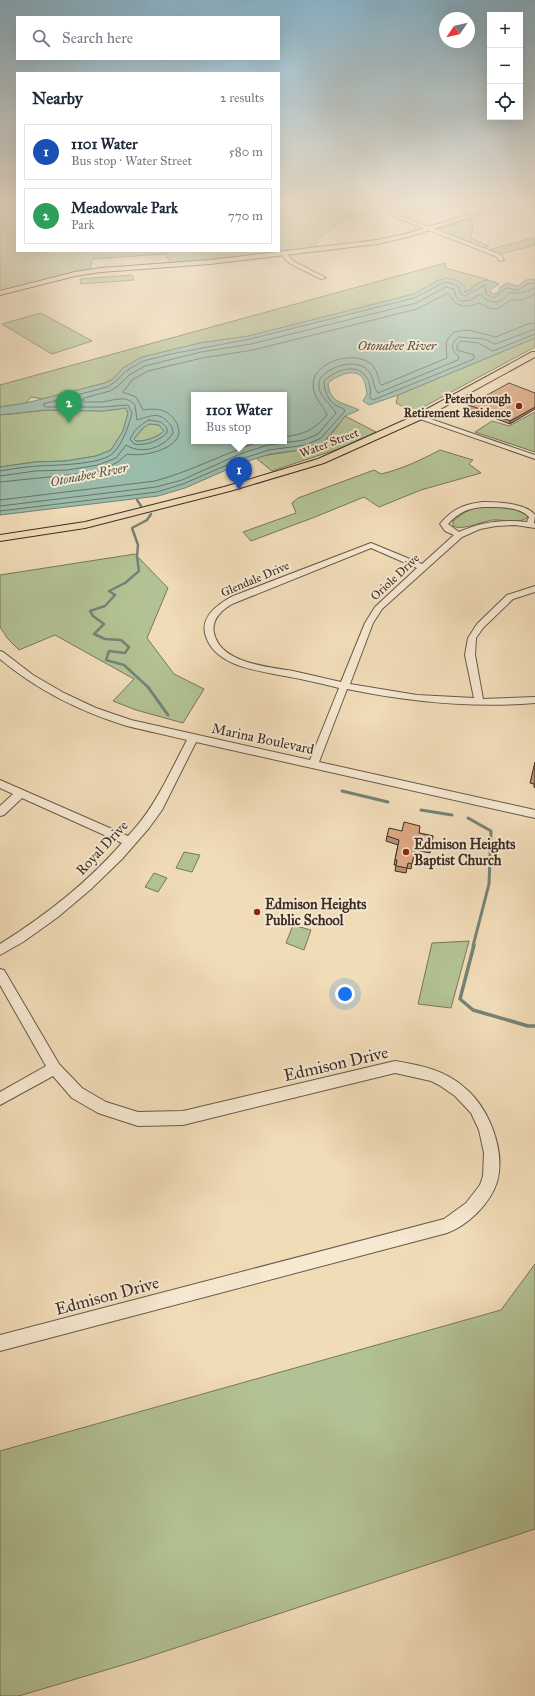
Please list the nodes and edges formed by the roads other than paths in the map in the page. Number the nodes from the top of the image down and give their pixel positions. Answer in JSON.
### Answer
{"nodes":[{"id":1,"x":39,"y":283,"type":"edge"},
{"id":2,"x":0,"y":293,"type":"edge"},
{"id":3,"x":535,"y":354,"type":"edge"},
{"id":4,"x":418,"y":416,"type":"junction"},
{"id":5,"x":535,"y":457,"type":"edge"},
{"id":6,"x":532,"y":526,"type":"edge"},
{"id":7,"x":459,"y":535,"type":"junction"},
{"id":8,"x":0,"y":538,"type":"edge"},
{"id":9,"x":422,"y":567,"type":"junction"},
{"id":10,"x":535,"y":589,"type":"edge"},
{"id":11,"x":0,"y":654,"type":"edge"},
{"id":12,"x":344,"y":686,"type":"junction"},
{"id":13,"x":535,"y":700,"type":"edge"},
{"id":14,"x":479,"y":701,"type":"junction"},
{"id":15,"x":193,"y":738,"type":"junction"},
{"id":16,"x":314,"y":764,"type":"junction"},
{"id":17,"x":0,"y":784,"type":"edge"},
{"id":18,"x":21,"y":793,"type":"junction"},
{"id":19,"x":0,"y":812,"type":"edge"},
{"id":20,"x":535,"y":814,"type":"edge"},
{"id":21,"x":130,"y":842,"type":"junction"},
{"id":22,"x":0,"y":950,"type":"edge"},
{"id":23,"x":0,"y":974,"type":"edge"},
{"id":24,"x":54,"y":1068,"type":"junction"},
{"id":25,"x":0,"y":1099,"type":"edge"},
{"id":26,"x":0,"y":1343,"type":"edge"}],
"edges":[{"from":1,"to":2,"type":"main road"},
{"from":3,"to":4,"type":"main road","name":"Water Street"},
{"from":4,"to":5,"type":"street"},
{"from":4,"to":8,"type":"main road","name":"Water Street"},
{"from":6,"to":7,"type":"street","name":"Oriole Drive"},
{"from":6,"to":7,"type":"street"},
{"from":7,"to":9,"type":"street","name":"Oriole Drive"},
{"from":9,"to":12,"type":"street","name":"Oriole Drive"},
{"from":9,"to":12,"type":"street","name":"Glendale Drive"},
{"from":10,"to":14,"type":"street"},
{"from":11,"to":15,"type":"street","name":"Marina Boulevard"},
{"from":12,"to":14,"type":"street","name":"Glendale Drive"},
{"from":12,"to":16,"type":"street","name":"Oriole Drive"},
{"from":13,"to":14,"type":"street","name":"Glendale Drive"},
{"from":15,"to":16,"type":"street","name":"Marina Boulevard"},
{"from":15,"to":21,"type":"street","name":"Royal Drive"},
{"from":16,"to":20,"type":"street","name":"Marina Boulevard"},
{"from":17,"to":18,"type":"street"},
{"from":18,"to":19,"type":"street"},
{"from":18,"to":21,"type":"street"},
{"from":21,"to":22,"type":"street","name":"Royal Drive"},
{"from":23,"to":24,"type":"street","name":"Edmison Drive"},
{"from":24,"to":25,"type":"street"},
{"from":24,"to":26,"type":"street","name":"Edmison Drive"}]}
